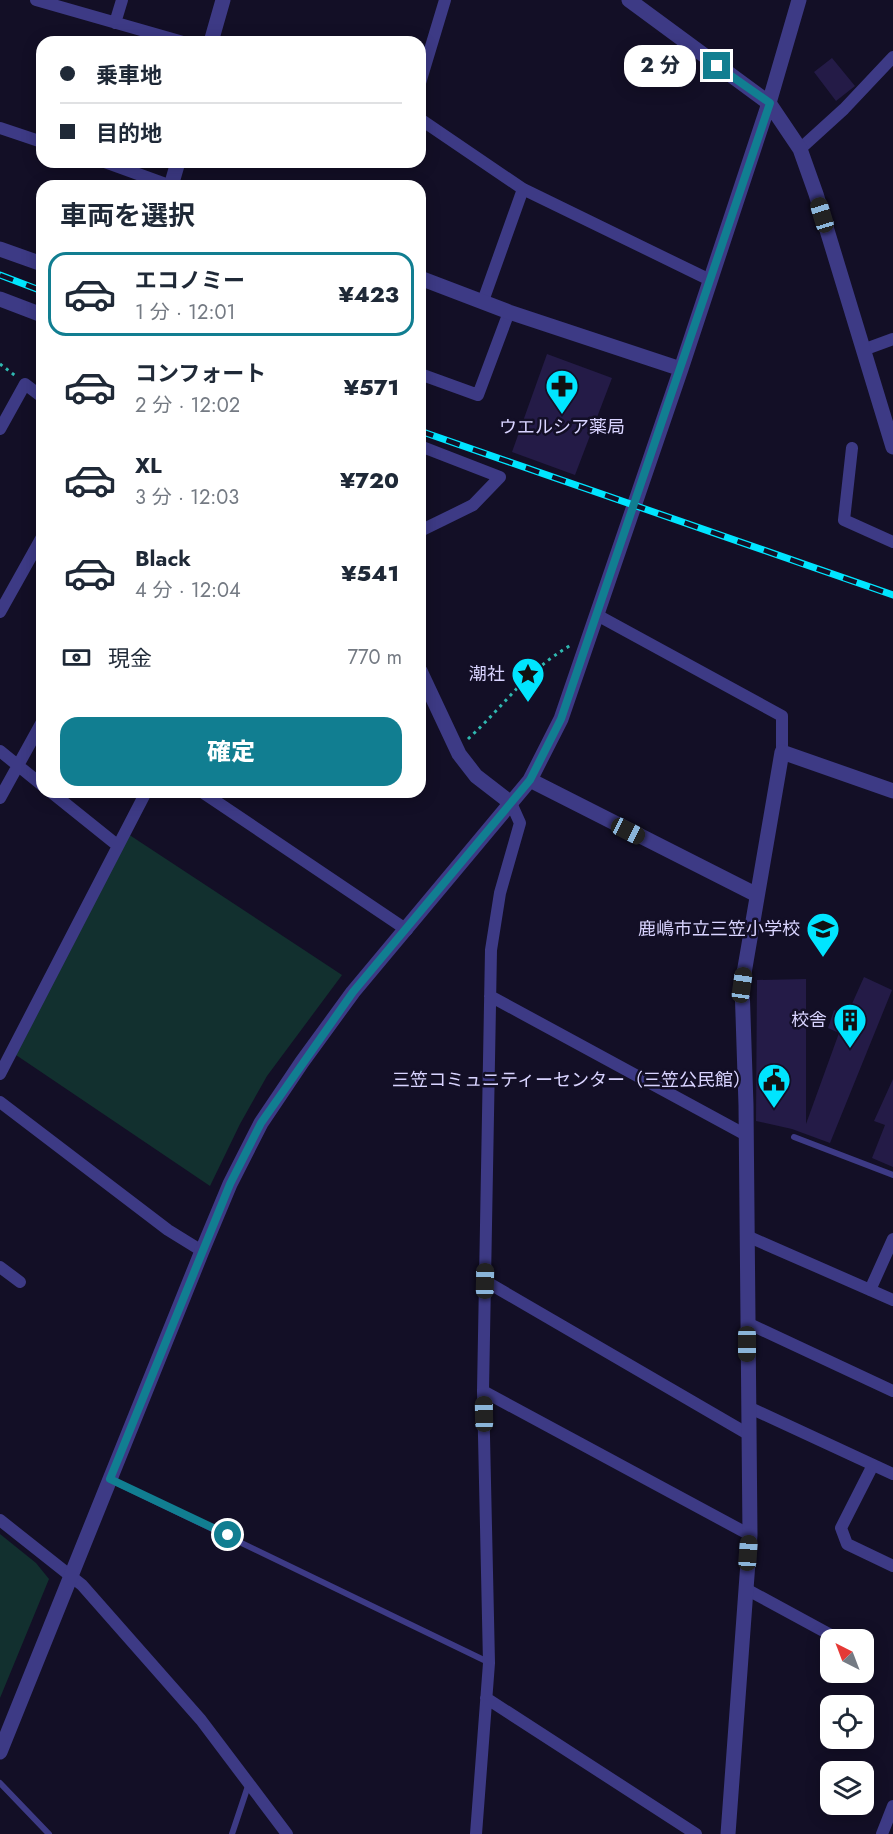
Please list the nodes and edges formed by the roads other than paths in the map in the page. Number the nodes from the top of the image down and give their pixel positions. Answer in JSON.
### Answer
{"nodes":[{"id":1,"x":36,"y":0,"type":"edge"},
{"id":2,"x":122,"y":0,"type":"edge"},
{"id":3,"x":223,"y":0,"type":"edge"},
{"id":4,"x":445,"y":0,"type":"edge"},
{"id":5,"x":629,"y":0,"type":"edge"},
{"id":6,"x":799,"y":0,"type":"edge"},
{"id":7,"x":70,"y":5,"type":"edge"},
{"id":8,"x":115,"y":22,"type":"junction"},
{"id":9,"x":163,"y":36,"type":"edge"},
{"id":10,"x":213,"y":36,"type":"edge"},
{"id":11,"x":893,"y":57,"type":"edge"},
{"id":12,"x":426,"y":63,"type":"edge"},
{"id":13,"x":770,"y":103,"type":"junction"},
{"id":14,"x":426,"y":123,"type":"edge"},
{"id":15,"x":0,"y":128,"type":"edge"},
{"id":16,"x":36,"y":140,"type":"edge"},
{"id":17,"x":800,"y":149,"type":"junction"},
{"id":18,"x":122,"y":168,"type":"edge"},
{"id":19,"x":154,"y":180,"type":"edge"},
{"id":20,"x":523,"y":189,"type":"junction"},
{"id":21,"x":0,"y":249,"type":"edge"},
{"id":22,"x":36,"y":262,"type":"edge"},
{"id":23,"x":426,"y":280,"type":"edge"},
{"id":24,"x":710,"y":280,"type":"junction"},
{"id":25,"x":0,"y":299,"type":"edge"},
{"id":26,"x":483,"y":301,"type":"junction"},
{"id":27,"x":509,"y":312,"type":"junction"},
{"id":28,"x":36,"y":313,"type":"edge"},
{"id":29,"x":893,"y":339,"type":"edge"},
{"id":30,"x":863,"y":350,"type":"junction"},
{"id":31,"x":681,"y":369,"type":"junction"},
{"id":32,"x":426,"y":376,"type":"edge"},
{"id":33,"x":36,"y":392,"type":"edge"},
{"id":34,"x":0,"y":429,"type":"edge"},
{"id":35,"x":893,"y":447,"type":"edge"},
{"id":36,"x":426,"y":448,"type":"edge"},
{"id":37,"x":852,"y":448,"type":"dead end"},
{"id":38,"x":426,"y":528,"type":"edge"},
{"id":39,"x":893,"y":542,"type":"edge"},
{"id":40,"x":36,"y":548,"type":"edge"},
{"id":41,"x":0,"y":612,"type":"edge"},
{"id":42,"x":597,"y":615,"type":"junction"},
{"id":43,"x":426,"y":699,"type":"edge"},
{"id":44,"x":36,"y":732,"type":"edge"},
{"id":45,"x":0,"y":752,"type":"edge"},
{"id":46,"x":782,"y":752,"type":"junction"},
{"id":47,"x":17,"y":765,"type":"junction"},
{"id":48,"x":36,"y":780,"type":"edge"},
{"id":49,"x":530,"y":780,"type":"junction"},
{"id":50,"x":893,"y":791,"type":"edge"},
{"id":51,"x":0,"y":798,"type":"edge"},
{"id":52,"x":58,"y":798,"type":"edge"},
{"id":53,"x":143,"y":798,"type":"edge"},
{"id":54,"x":211,"y":798,"type":"edge"},
{"id":55,"x":511,"y":803,"type":"junction"},
{"id":56,"x":117,"y":845,"type":"junction"},
{"id":57,"x":755,"y":894,"type":"junction"},
{"id":58,"x":407,"y":930,"type":"junction"},
{"id":59,"x":490,"y":996,"type":"junction"},
{"id":60,"x":0,"y":1074,"type":"edge"},
{"id":61,"x":0,"y":1102,"type":"edge"},
{"id":62,"x":746,"y":1135,"type":"junction"},
{"id":63,"x":794,"y":1137,"type":"dead end"},
{"id":64,"x":893,"y":1175,"type":"edge"},
{"id":65,"x":747,"y":1236,"type":"junction"},
{"id":66,"x":893,"y":1239,"type":"edge"},
{"id":67,"x":202,"y":1251,"type":"junction"},
{"id":68,"x":0,"y":1267,"type":"edge"},
{"id":69,"x":485,"y":1281,"type":"junction"},
{"id":70,"x":20,"y":1282,"type":"dead end"},
{"id":71,"x":870,"y":1290,"type":"junction"},
{"id":72,"x":893,"y":1300,"type":"edge"},
{"id":73,"x":747,"y":1323,"type":"junction"},
{"id":74,"x":483,"y":1391,"type":"junction"},
{"id":75,"x":893,"y":1391,"type":"edge"},
{"id":76,"x":748,"y":1407,"type":"junction"},
{"id":77,"x":748,"y":1434,"type":"junction"},
{"id":78,"x":873,"y":1465,"type":"junction"},
{"id":79,"x":893,"y":1474,"type":"edge"},
{"id":80,"x":110,"y":1479,"type":"junction"},
{"id":81,"x":0,"y":1520,"type":"edge"},
{"id":82,"x":750,"y":1535,"type":"junction"},
{"id":83,"x":893,"y":1566,"type":"edge"},
{"id":84,"x":70,"y":1575,"type":"junction"},
{"id":85,"x":746,"y":1589,"type":"junction"},
{"id":86,"x":820,"y":1629,"type":"edge"},
{"id":87,"x":489,"y":1663,"type":"junction"},
{"id":88,"x":486,"y":1698,"type":"junction"},
{"id":89,"x":0,"y":1752,"type":"edge"},
{"id":90,"x":249,"y":1781,"type":"junction"},
{"id":91,"x":0,"y":1783,"type":"edge"},
{"id":92,"x":893,"y":1806,"type":"edge"},
{"id":93,"x":49,"y":1834,"type":"edge"},
{"id":94,"x":232,"y":1834,"type":"edge"},
{"id":95,"x":287,"y":1834,"type":"edge"},
{"id":96,"x":476,"y":1834,"type":"edge"},
{"id":97,"x":696,"y":1834,"type":"edge"},
{"id":98,"x":728,"y":1834,"type":"edge"},
{"id":99,"x":882,"y":1834,"type":"edge"}],
"edges":[{"from":1,"to":7,"type":"street"},
{"from":2,"to":8,"type":"street"},
{"from":3,"to":10,"type":"street"},
{"from":4,"to":12,"type":"street"},
{"from":5,"to":13,"type":"street"},
{"from":6,"to":13,"type":"street"},
{"from":7,"to":8,"type":"street"},
{"from":8,"to":9,"type":"street"},
{"from":11,"to":17,"type":"street"},
{"from":13,"to":17,"type":"street"},
{"from":13,"to":24,"type":"street"},
{"from":14,"to":20,"type":"street"},
{"from":15,"to":16,"type":"street"},
{"from":17,"to":30,"type":"street"},
{"from":18,"to":19,"type":"street"},
{"from":20,"to":24,"type":"street"},
{"from":20,"to":26,"type":"street"},
{"from":21,"to":22,"type":"street"},
{"from":23,"to":26,"type":"street"},
{"from":24,"to":31,"type":"street"},
{"from":25,"to":28,"type":"street"},
{"from":26,"to":27,"type":"street"},
{"from":27,"to":31,"type":"street"},
{"from":27,"to":32,"type":"street"},
{"from":29,"to":30,"type":"street"},
{"from":30,"to":35,"type":"street"},
{"from":31,"to":42,"type":"street"},
{"from":33,"to":34,"type":"street"},
{"from":36,"to":38,"type":"street"},
{"from":37,"to":39,"type":"street"},
{"from":40,"to":41,"type":"street"},
{"from":42,"to":46,"type":"street"},
{"from":42,"to":49,"type":"street"},
{"from":43,"to":55,"type":"street"},
{"from":44,"to":47,"type":"street"},
{"from":45,"to":47,"type":"street"},
{"from":46,"to":50,"type":"street"},
{"from":46,"to":57,"type":"street"},
{"from":47,"to":48,"type":"street"},
{"from":47,"to":51,"type":"street"},
{"from":49,"to":55,"type":"street"},
{"from":49,"to":57,"type":"street"},
{"from":52,"to":56,"type":"street"},
{"from":53,"to":56,"type":"street"},
{"from":54,"to":58,"type":"street"},
{"from":55,"to":58,"type":"street"},
{"from":55,"to":59,"type":"street"},
{"from":56,"to":60,"type":"street"},
{"from":57,"to":62,"type":"street"},
{"from":58,"to":67,"type":"street"},
{"from":59,"to":62,"type":"street"},
{"from":59,"to":69,"type":"street"},
{"from":61,"to":67,"type":"street"},
{"from":62,"to":65,"type":"street"},
{"from":63,"to":64,"type":"lane"},
{"from":65,"to":71,"type":"street"},
{"from":65,"to":73,"type":"street"},
{"from":66,"to":71,"type":"street"},
{"from":67,"to":80,"type":"street"},
{"from":68,"to":70,"type":"street"},
{"from":69,"to":74,"type":"street"},
{"from":69,"to":77,"type":"street"},
{"from":71,"to":72,"type":"street"},
{"from":73,"to":75,"type":"street"},
{"from":73,"to":76,"type":"street"},
{"from":74,"to":82,"type":"street"},
{"from":74,"to":87,"type":"street"},
{"from":76,"to":77,"type":"street"},
{"from":76,"to":78,"type":"street"},
{"from":77,"to":82,"type":"street"},
{"from":78,"to":79,"type":"street"},
{"from":78,"to":83,"type":"street"},
{"from":80,"to":84,"type":"street"},
{"from":80,"to":87,"type":"lane"},
{"from":81,"to":84,"type":"street"},
{"from":82,"to":85,"type":"street"},
{"from":84,"to":89,"type":"street"},
{"from":84,"to":90,"type":"street"},
{"from":85,"to":86,"type":"street"},
{"from":85,"to":98,"type":"street"},
{"from":87,"to":88,"type":"street"},
{"from":88,"to":96,"type":"street"},
{"from":88,"to":97,"type":"street"},
{"from":90,"to":94,"type":"lane"},
{"from":90,"to":95,"type":"street"},
{"from":91,"to":93,"type":"lane"},
{"from":92,"to":99,"type":"street"}]}
